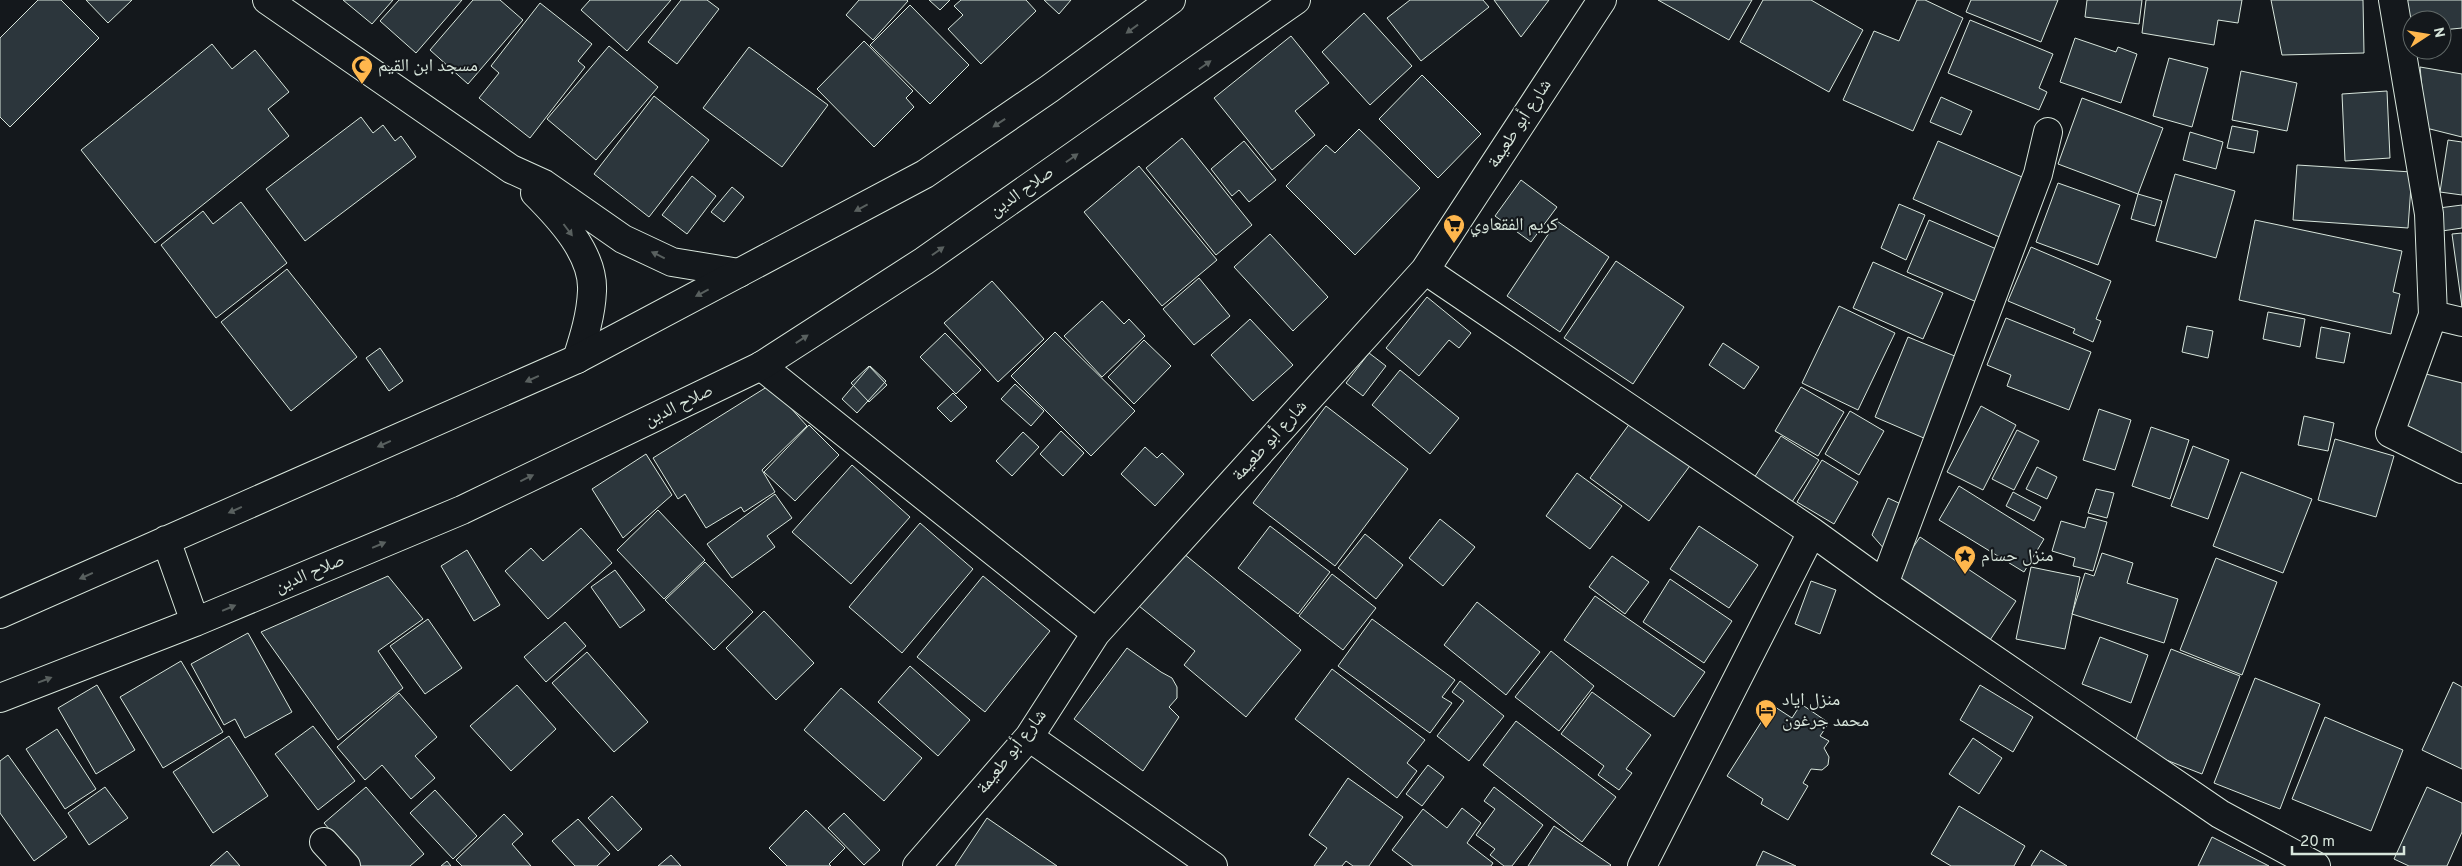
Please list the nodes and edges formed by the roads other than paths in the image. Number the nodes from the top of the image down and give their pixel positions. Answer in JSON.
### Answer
{"nodes":[{"id":1,"x":267,"y":0,"type":"edge"},
{"id":2,"x":1171,"y":0,"type":"edge"},
{"id":3,"x":1296,"y":0,"type":"edge"},
{"id":4,"x":1602,"y":0,"type":"edge"},
{"id":5,"x":2393,"y":0,"type":"edge"},
{"id":6,"x":2048,"y":132,"type":"dead end"},
{"id":7,"x":511,"y":168,"type":"junction"},
{"id":8,"x":1425,"y":270,"type":"junction"},
{"id":9,"x":739,"y":274,"type":"junction"},
{"id":10,"x":2432,"y":315,"type":"junction"},
{"id":11,"x":2462,"y":322,"type":"edge"},
{"id":12,"x":577,"y":359,"type":"junction"},
{"id":13,"x":761,"y":366,"type":"junction"},
{"id":14,"x":2462,"y":470,"type":"edge"},
{"id":15,"x":1812,"y":532,"type":"junction"},
{"id":16,"x":166,"y":540,"type":"junction"},
{"id":17,"x":1884,"y":584,"type":"junction"},
{"id":18,"x":0,"y":614,"type":"edge"},
{"id":19,"x":195,"y":622,"type":"junction"},
{"id":20,"x":1096,"y":633,"type":"junction"},
{"id":21,"x":0,"y":698,"type":"edge"},
{"id":22,"x":1029,"y":737,"type":"junction"},
{"id":23,"x":324,"y":842,"type":"dead end"},
{"id":24,"x":346,"y":866,"type":"edge"},
{"id":25,"x":917,"y":866,"type":"edge"},
{"id":26,"x":1214,"y":866,"type":"edge"},
{"id":27,"x":1642,"y":866,"type":"edge"},
{"id":28,"x":2316,"y":866,"type":"edge"}],
"edges":[{"from":1,"to":7,"type":"main road"},
{"from":2,"to":9,"type":"main road","one_way":true},
{"from":13,"to":3,"type":"main road","name":"صلاح الدين","one_way":true},
{"from":4,"to":8,"type":"main road","name":"شارع أبو طعيمة"},
{"from":5,"to":10,"type":"main road"},
{"from":6,"to":17,"type":"main road"},
{"from":9,"to":7,"type":"main road","one_way":true},
{"from":7,"to":12,"type":"main road","one_way":true},
{"from":8,"to":15,"type":"main road"},
{"from":8,"to":20,"type":"main road","name":"شارع أبو طعيمة"},
{"from":9,"to":12,"type":"main road","one_way":true},
{"from":10,"to":11,"type":"main road"},
{"from":10,"to":14,"type":"main road"},
{"from":12,"to":16,"type":"main road","one_way":true},
{"from":19,"to":13,"type":"main road","name":"صلاح الدين","one_way":true},
{"from":13,"to":20,"type":"main road"},
{"from":15,"to":17,"type":"main road"},
{"from":15,"to":27,"type":"main road"},
{"from":16,"to":18,"type":"main road","one_way":true},
{"from":16,"to":19,"type":"main road"},
{"from":17,"to":28,"type":"main road"},
{"from":21,"to":19,"type":"main road","name":"صلاح الدين","one_way":true},
{"from":20,"to":22,"type":"main road","name":"شارع أبو طعيمة"},
{"from":22,"to":25,"type":"main road","name":"شارع أبو طعيمة"},
{"from":22,"to":26,"type":"main road"},
{"from":23,"to":24,"type":"main road"}]}
